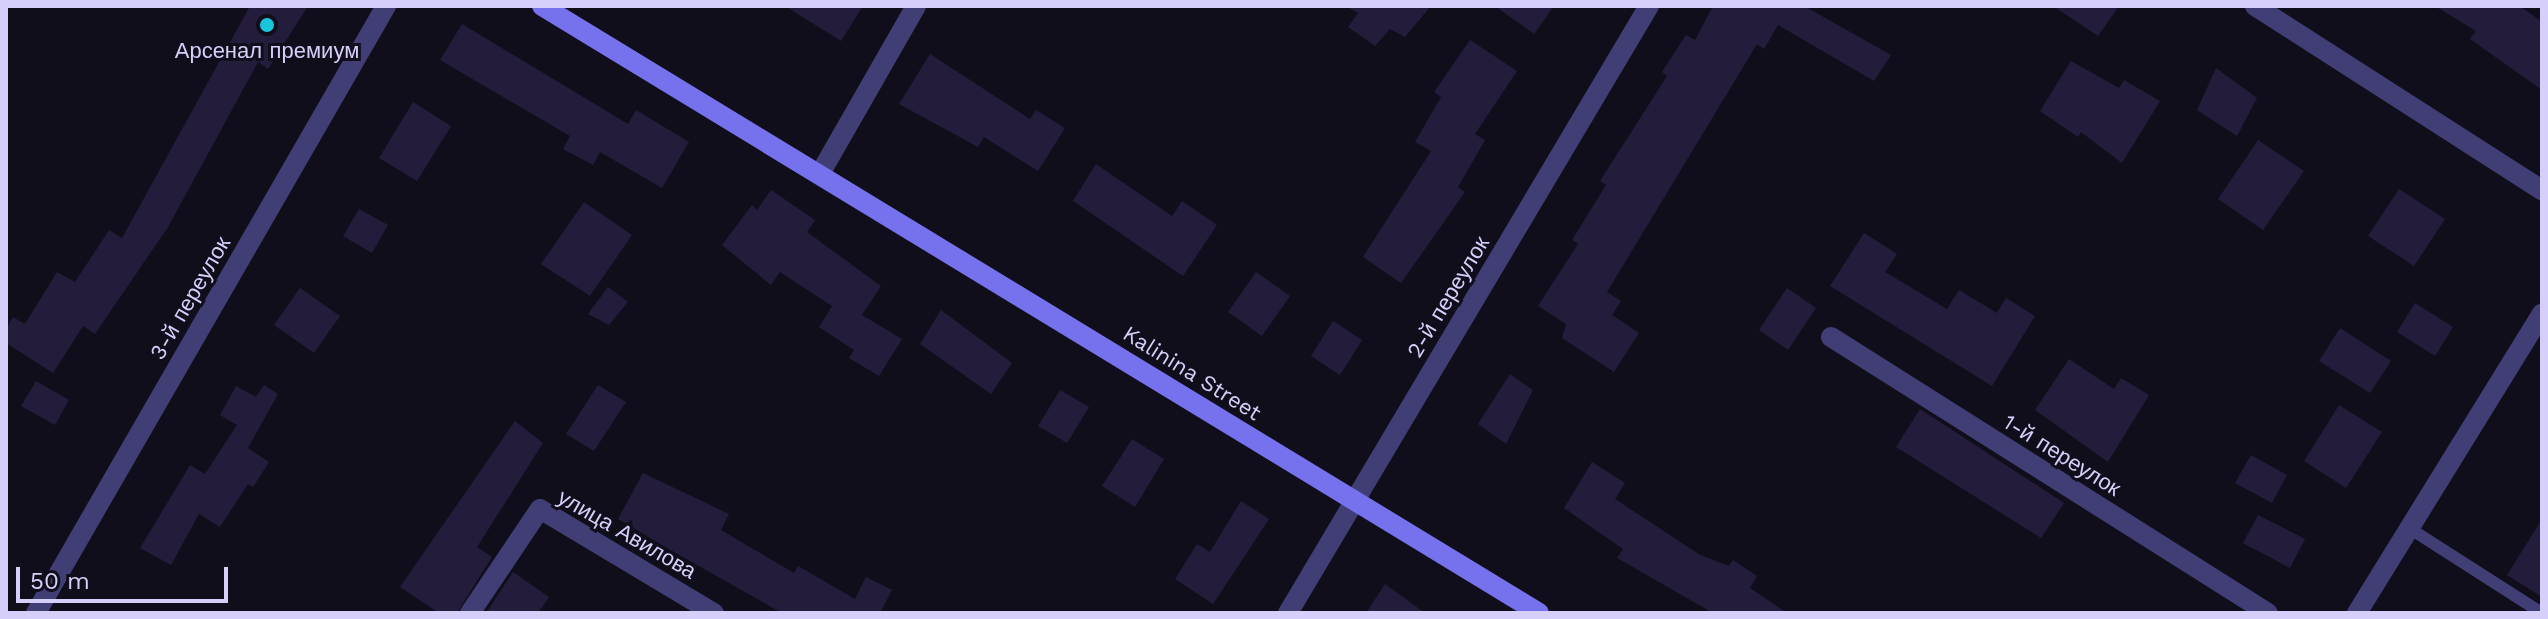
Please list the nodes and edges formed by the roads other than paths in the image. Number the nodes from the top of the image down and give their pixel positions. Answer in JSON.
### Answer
{"nodes":[{"id":1,"x":386,"y":6,"type":"edge"},
{"id":2,"x":542,"y":6,"type":"edge"},
{"id":3,"x":916,"y":6,"type":"edge"},
{"id":4,"x":1649,"y":6,"type":"edge"},
{"id":5,"x":2255,"y":6,"type":"edge"},
{"id":6,"x":821,"y":172,"type":"junction"},
{"id":7,"x":2542,"y":190,"type":"edge"},
{"id":8,"x":2542,"y":314,"type":"edge"},
{"id":9,"x":1831,"y":337,"type":"dead end"},
{"id":10,"x":1355,"y":502,"type":"junction"},
{"id":11,"x":2409,"y":528,"type":"junction"},
{"id":12,"x":36,"y":613,"type":"edge"},
{"id":13,"x":470,"y":613,"type":"edge"},
{"id":14,"x":714,"y":613,"type":"edge"},
{"id":15,"x":1288,"y":613,"type":"edge"},
{"id":16,"x":1539,"y":613,"type":"edge"},
{"id":17,"x":2268,"y":613,"type":"edge"},
{"id":18,"x":2357,"y":613,"type":"edge"},
{"id":19,"x":2542,"y":613,"type":"edge"}],
"edges":[{"from":1,"to":12,"type":"street","name":"3-й переулок"},
{"from":2,"to":6,"type":"main road","name":"Kalinina Street"},
{"from":3,"to":6,"type":"street"},
{"from":4,"to":10,"type":"street","name":"2-й переулок"},
{"from":5,"to":7,"type":"street"},
{"from":6,"to":10,"type":"main road","name":"Kalinina Street"},
{"from":8,"to":11,"type":"street"},
{"from":9,"to":17,"type":"street","name":"1-й переулок"},
{"from":10,"to":15,"type":"street","name":"2-й переулок"},
{"from":10,"to":16,"type":"main road","name":"Kalinina Street"},
{"from":11,"to":18,"type":"street"},
{"from":11,"to":19,"type":"lane"},
{"from":13,"to":14,"type":"street","name":"улица Авилова"}]}
